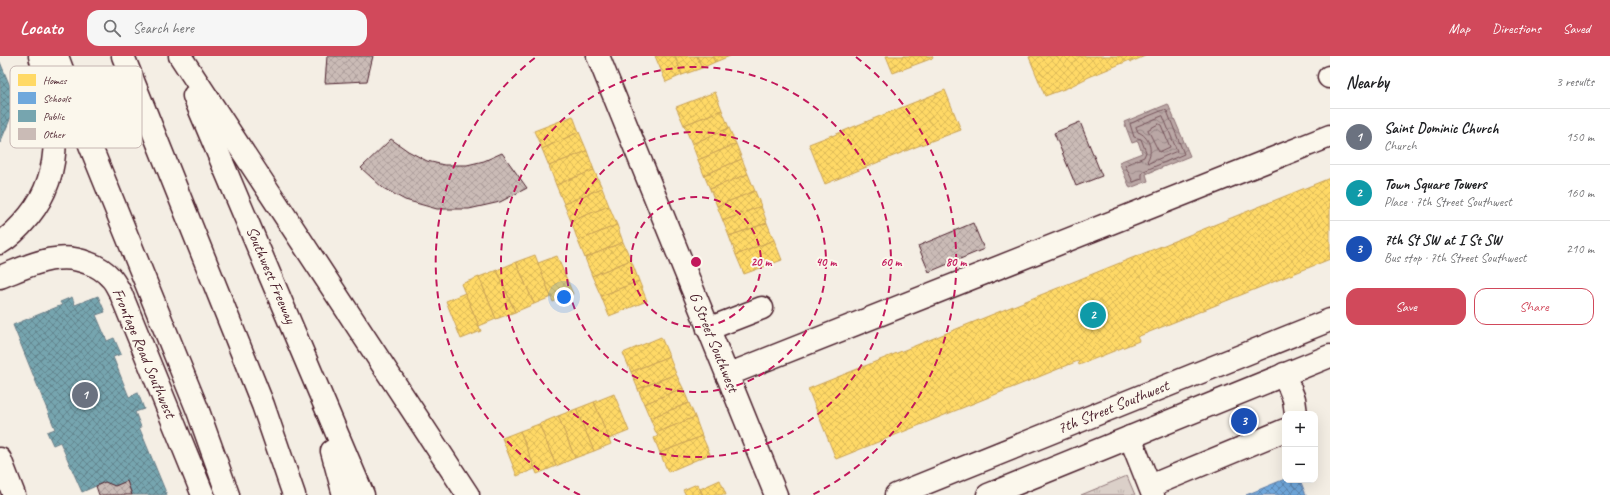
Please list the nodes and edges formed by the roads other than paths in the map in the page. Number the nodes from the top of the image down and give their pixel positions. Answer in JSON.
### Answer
{"nodes":[{"id":1,"x":40,"y":56,"type":"edge"},
{"id":2,"x":57,"y":56,"type":"edge"},
{"id":3,"x":123,"y":56,"type":"edge"},
{"id":4,"x":179,"y":56,"type":"edge"},
{"id":5,"x":598,"y":56,"type":"edge"},
{"id":6,"x":42,"y":66,"type":"edge"},
{"id":7,"x":61,"y":66,"type":"edge"},
{"id":8,"x":127,"y":66,"type":"edge"},
{"id":9,"x":142,"y":103,"type":"edge"},
{"id":10,"x":1330,"y":136,"type":"edge"},
{"id":11,"x":54,"y":148,"type":"edge"},
{"id":12,"x":91,"y":148,"type":"edge"},
{"id":13,"x":1,"y":242,"type":"edge"},
{"id":14,"x":0,"y":277,"type":"edge"},
{"id":15,"x":762,"y":308,"type":"dead end"},
{"id":16,"x":1330,"y":320,"type":"edge"},
{"id":17,"x":708,"y":329,"type":"junction"},
{"id":18,"x":1330,"y":356,"type":"edge"},
{"id":19,"x":312,"y":372,"type":"junction"},
{"id":20,"x":1284,"y":374,"type":"junction"},
{"id":21,"x":727,"y":375,"type":"junction"},
{"id":22,"x":1296,"y":411,"type":"edge"},
{"id":23,"x":1282,"y":431,"type":"edge"},
{"id":24,"x":1130,"y":437,"type":"junction"},
{"id":25,"x":0,"y":459,"type":"edge"},
{"id":26,"x":1151,"y":491,"type":"edge"},
{"id":27,"x":14,"y":495,"type":"edge"},
{"id":28,"x":203,"y":495,"type":"edge"},
{"id":29,"x":228,"y":495,"type":"edge"},
{"id":30,"x":294,"y":495,"type":"edge"},
{"id":31,"x":344,"y":495,"type":"edge"},
{"id":32,"x":363,"y":495,"type":"edge"},
{"id":33,"x":468,"y":495,"type":"edge"},
{"id":34,"x":776,"y":495,"type":"edge"},
{"id":35,"x":896,"y":495,"type":"edge"},
{"id":36,"x":988,"y":495,"type":"edge"}],
"edges":[{"from":1,"to":6,"type":"main road"},
{"from":2,"to":7,"type":"main road"},
{"from":3,"to":8,"type":"main road"},
{"from":4,"to":19,"type":"main road","name":"Southwest Freeway"},
{"from":4,"to":33,"type":"main road"},
{"from":5,"to":17,"type":"main road","name":"G Street Southwest"},
{"from":9,"to":30,"type":"main road"},
{"from":10,"to":21,"type":"main road"},
{"from":11,"to":13,"type":"main road"},
{"from":12,"to":29,"type":"main road"},
{"from":14,"to":28,"type":"main road","name":"Frontage Road Southwest"},
{"from":15,"to":17,"type":"main road"},
{"from":16,"to":35,"type":"main road","name":"7th Street Southwest"},
{"from":17,"to":21,"type":"main road","name":"G Street Southwest"},
{"from":18,"to":20,"type":"main road"},
{"from":19,"to":31,"type":"main road"},
{"from":19,"to":32,"type":"main road","name":"Southwest Freeway"},
{"from":20,"to":22,"type":"main road"},
{"from":20,"to":24,"type":"main road"},
{"from":21,"to":34,"type":"main road","name":"G Street Southwest"},
{"from":23,"to":26,"type":"main road"},
{"from":24,"to":26,"type":"main road"},
{"from":24,"to":36,"type":"main road"},
{"from":25,"to":27,"type":"main road"}]}
